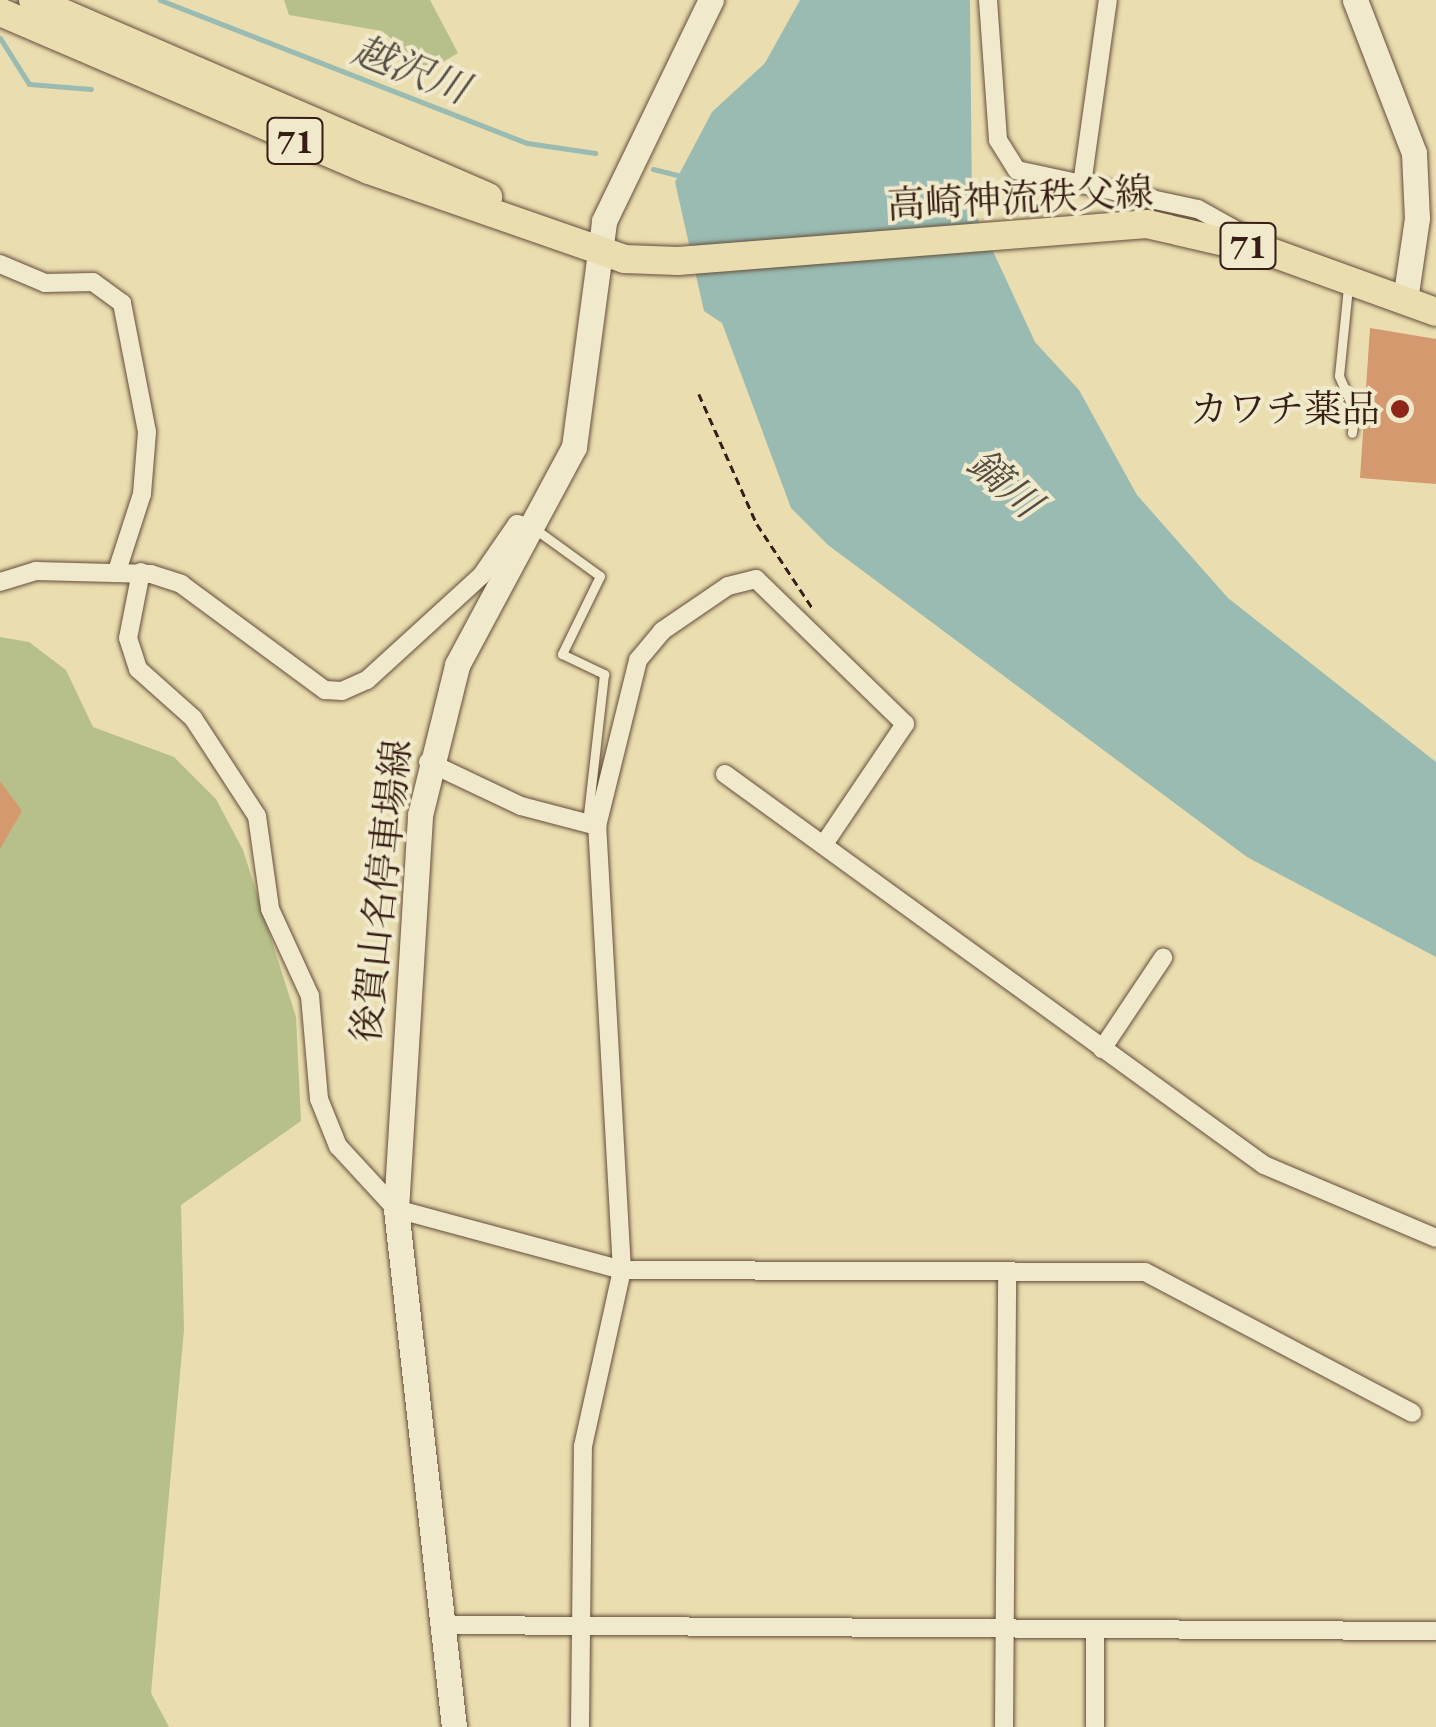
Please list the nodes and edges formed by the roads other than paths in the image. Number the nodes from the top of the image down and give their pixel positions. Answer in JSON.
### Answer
{"nodes":[{"id":1,"x":33,"y":0,"type":"edge"},
{"id":2,"x":712,"y":0,"type":"edge"},
{"id":3,"x":988,"y":0,"type":"edge"},
{"id":4,"x":1108,"y":0,"type":"edge"},
{"id":5,"x":1355,"y":0,"type":"edge"},
{"id":6,"x":0,"y":12,"type":"edge"},
{"id":7,"x":1082,"y":184,"type":"junction"},
{"id":8,"x":598,"y":250,"type":"junction"},
{"id":9,"x":1273,"y":253,"type":"junction"},
{"id":10,"x":0,"y":264,"type":"edge"},
{"id":11,"x":1350,"y":279,"type":"junction"},
{"id":12,"x":1405,"y":300,"type":"junction"},
{"id":13,"x":1436,"y":312,"type":"edge"},
{"id":14,"x":1352,"y":433,"type":"dead end"},
{"id":15,"x":535,"y":530,"type":"junction"},
{"id":16,"x":117,"y":571,"type":"junction"},
{"id":17,"x":140,"y":572,"type":"junction"},
{"id":18,"x":0,"y":582,"type":"edge"},
{"id":19,"x":428,"y":762,"type":"junction"},
{"id":20,"x":725,"y":774,"type":"dead end"},
{"id":21,"x":592,"y":825,"type":"junction"},
{"id":22,"x":824,"y":844,"type":"junction"},
{"id":23,"x":1163,"y":958,"type":"dead end"},
{"id":24,"x":1102,"y":1049,"type":"junction"},
{"id":25,"x":396,"y":1209,"type":"junction"},
{"id":26,"x":1436,"y":1238,"type":"edge"},
{"id":27,"x":622,"y":1270,"type":"junction"},
{"id":28,"x":1007,"y":1272,"type":"junction"},
{"id":29,"x":1412,"y":1413,"type":"dead end"},
{"id":30,"x":442,"y":1625,"type":"junction"},
{"id":31,"x":580,"y":1625,"type":"junction"},
{"id":32,"x":1436,"y":1631,"type":"edge"},
{"id":33,"x":1004,"y":1632,"type":"junction"},
{"id":34,"x":1095,"y":1632,"type":"junction"},
{"id":35,"x":454,"y":1727,"type":"edge"},
{"id":36,"x":580,"y":1727,"type":"edge"},
{"id":37,"x":1004,"y":1727,"type":"edge"},
{"id":38,"x":1095,"y":1727,"type":"edge"}],
"edges":[{"from":1,"to":8,"type":"main road","name":"高崎神流秩父線","number":"71"},
{"from":2,"to":8,"type":"main road","name":"後賀山名停車場線"},
{"from":3,"to":7,"type":"street"},
{"from":4,"to":7,"type":"street"},
{"from":5,"to":12,"type":"main road"},
{"from":6,"to":8,"type":"main road","name":"高崎神流秩父線","number":"71"},
{"from":7,"to":9,"type":"street"},
{"from":8,"to":9,"type":"main road","name":"高崎神流秩父線","number":"71"},
{"from":8,"to":15,"type":"main road","name":"後賀山名停車場線"},
{"from":9,"to":11,"type":"main road","name":"高崎神流秩父線","number":"71"},
{"from":10,"to":16,"type":"street"},
{"from":11,"to":12,"type":"main road","name":"高崎神流秩父線","number":"71"},
{"from":11,"to":14,"type":"lane"},
{"from":12,"to":13,"type":"main road","name":"高崎神流秩父線","number":"71"},
{"from":15,"to":17,"type":"street"},
{"from":15,"to":19,"type":"main road","name":"後賀山名停車場線"},
{"from":15,"to":21,"type":"lane"},
{"from":16,"to":17,"type":"street"},
{"from":16,"to":18,"type":"street"},
{"from":17,"to":25,"type":"street"},
{"from":19,"to":21,"type":"street"},
{"from":19,"to":25,"type":"main road","name":"後賀山名停車場線"},
{"from":20,"to":22,"type":"street"},
{"from":21,"to":22,"type":"street"},
{"from":21,"to":27,"type":"street"},
{"from":22,"to":24,"type":"street"},
{"from":23,"to":24,"type":"street"},
{"from":24,"to":26,"type":"street"},
{"from":25,"to":27,"type":"street"},
{"from":25,"to":30,"type":"main road","name":"後賀山名停車場線"},
{"from":27,"to":28,"type":"street"},
{"from":27,"to":31,"type":"street"},
{"from":28,"to":29,"type":"street"},
{"from":28,"to":33,"type":"street"},
{"from":30,"to":31,"type":"street"},
{"from":30,"to":35,"type":"main road","name":"後賀山名停車場線"},
{"from":31,"to":33,"type":"street"},
{"from":31,"to":36,"type":"street"},
{"from":32,"to":34,"type":"street"},
{"from":33,"to":34,"type":"street"},
{"from":33,"to":37,"type":"street"},
{"from":34,"to":38,"type":"street"}]}
